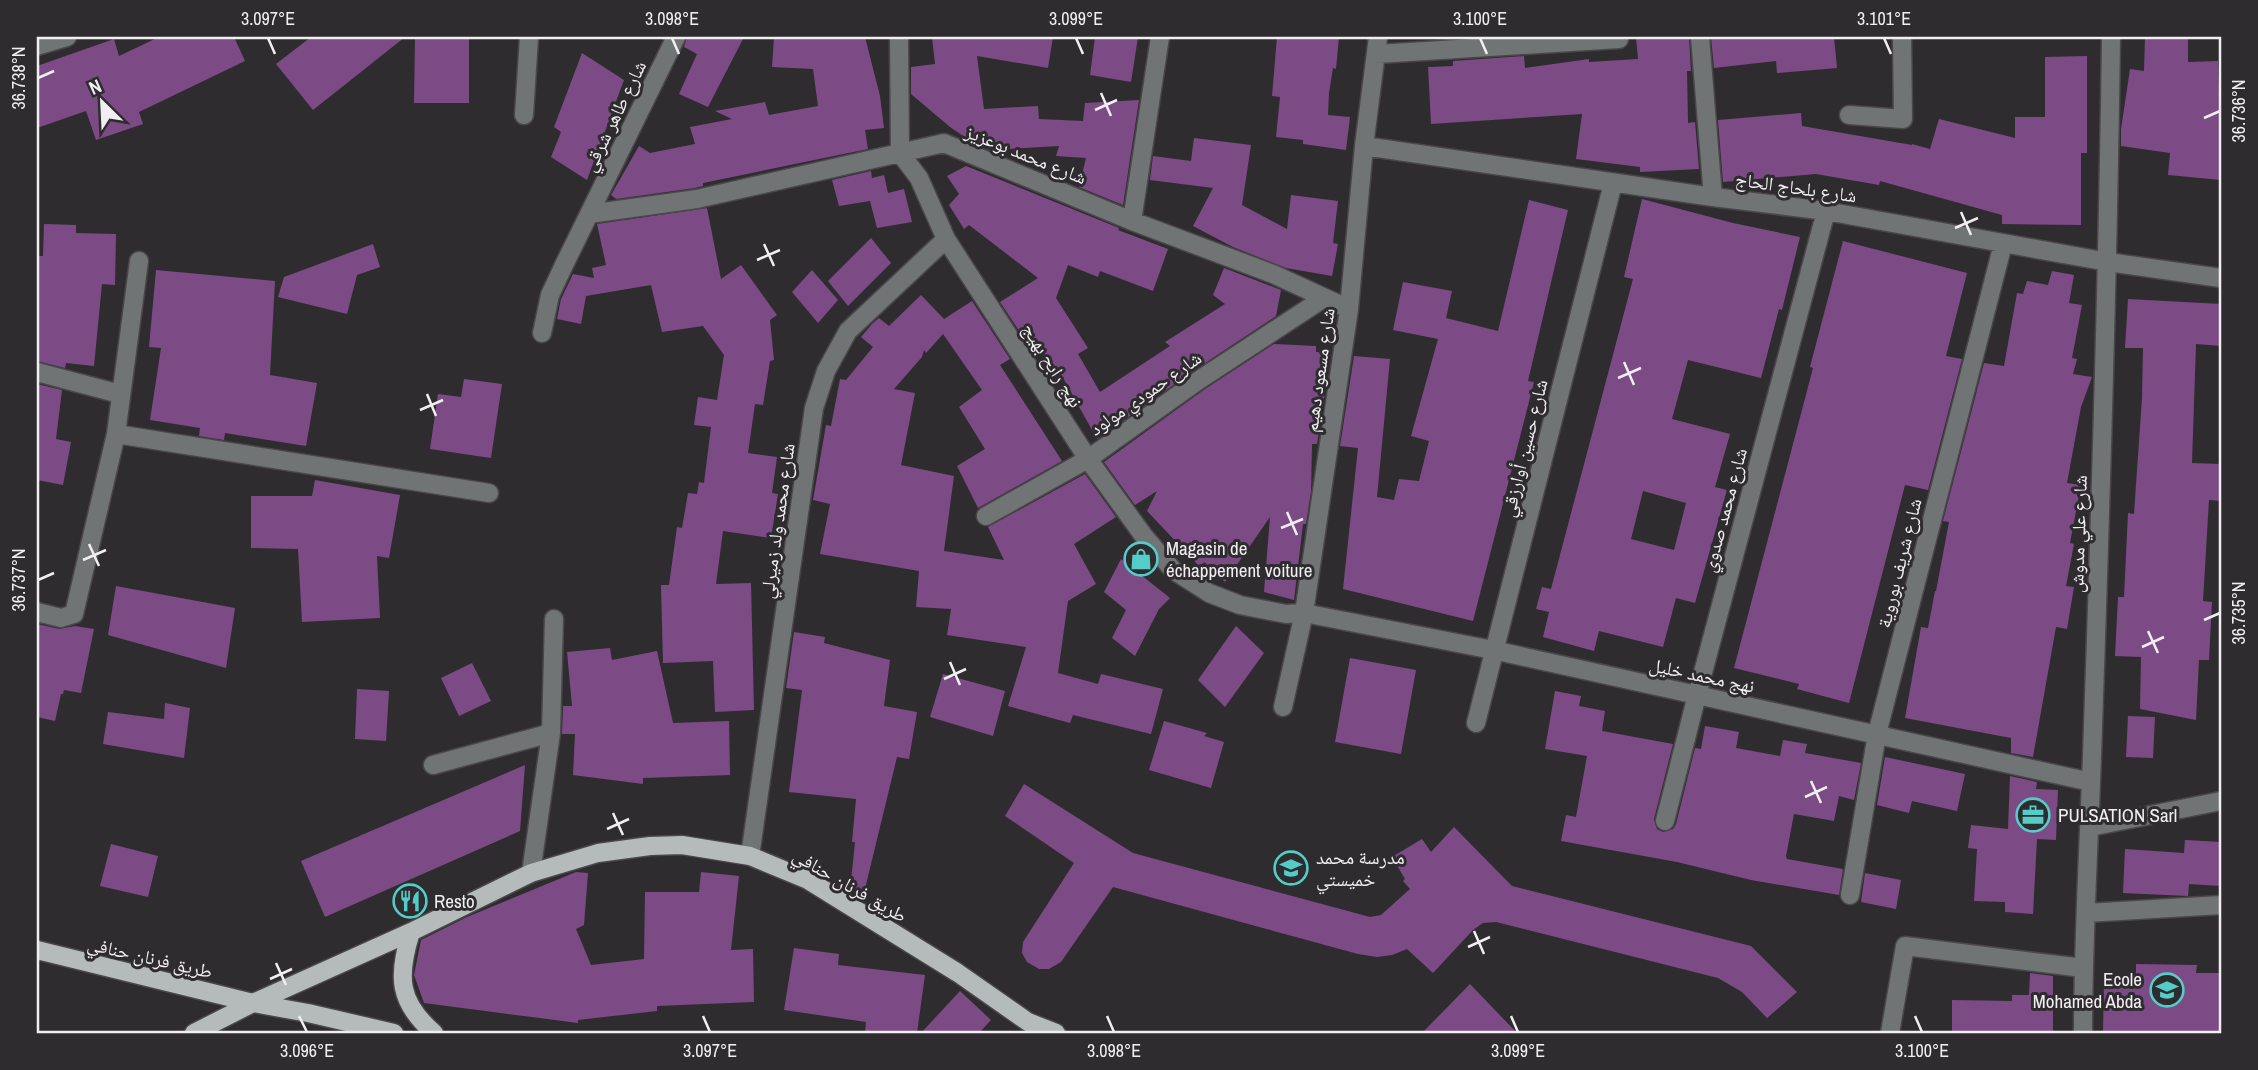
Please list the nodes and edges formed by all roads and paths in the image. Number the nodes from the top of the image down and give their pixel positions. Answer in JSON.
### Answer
{"nodes":[{"id":1,"x":67,"y":37,"type":"edge"},
{"id":2,"x":529,"y":37,"type":"edge"},
{"id":3,"x":676,"y":37,"type":"edge"},
{"id":4,"x":899,"y":37,"type":"edge"},
{"id":5,"x":1160,"y":37,"type":"edge"},
{"id":6,"x":1619,"y":37,"type":"edge"},
{"id":7,"x":1700,"y":37,"type":"edge"},
{"id":8,"x":1902,"y":37,"type":"edge"},
{"id":9,"x":2111,"y":37,"type":"edge"},
{"id":10,"x":37,"y":46,"type":"edge"},
{"id":11,"x":1377,"y":46,"type":"edge"},
{"id":12,"x":524,"y":115,"type":"dead end"},
{"id":13,"x":1849,"y":115,"type":"dead end"},
{"id":14,"x":1363,"y":146,"type":"junction"},
{"id":15,"x":900,"y":153,"type":"junction"},
{"id":16,"x":1613,"y":183,"type":"junction"},
{"id":17,"x":1713,"y":197,"type":"junction"},
{"id":18,"x":1826,"y":211,"type":"junction"},
{"id":19,"x":589,"y":214,"type":"junction"},
{"id":20,"x":1132,"y":221,"type":"junction"},
{"id":21,"x":946,"y":239,"type":"junction"},
{"id":22,"x":2003,"y":244,"type":"junction"},
{"id":23,"x":139,"y":261,"type":"dead end"},
{"id":24,"x":2108,"y":262,"type":"junction"},
{"id":25,"x":2221,"y":278,"type":"edge"},
{"id":26,"x":1324,"y":298,"type":"junction"},
{"id":27,"x":1349,"y":309,"type":"junction"},
{"id":28,"x":542,"y":333,"type":"dead end"},
{"id":29,"x":37,"y":372,"type":"edge"},
{"id":30,"x":120,"y":394,"type":"junction"},
{"id":31,"x":116,"y":434,"type":"junction"},
{"id":32,"x":1088,"y":459,"type":"junction"},
{"id":33,"x":489,"y":493,"type":"dead end"},
{"id":34,"x":986,"y":516,"type":"dead end"},
{"id":35,"x":37,"y":611,"type":"edge"},
{"id":36,"x":1304,"y":613,"type":"junction"},
{"id":37,"x":554,"y":620,"type":"dead end"},
{"id":38,"x":1493,"y":650,"type":"junction"},
{"id":39,"x":1697,"y":695,"type":"junction"},
{"id":40,"x":1283,"y":707,"type":"dead end"},
{"id":41,"x":1476,"y":723,"type":"dead end"},
{"id":42,"x":551,"y":733,"type":"junction"},
{"id":43,"x":1877,"y":734,"type":"junction"},
{"id":44,"x":433,"y":765,"type":"dead end"},
{"id":45,"x":2091,"y":782,"type":"junction"},
{"id":46,"x":2221,"y":801,"type":"edge"},
{"id":47,"x":1665,"y":821,"type":"dead end"},
{"id":48,"x":2090,"y":827,"type":"junction"},
{"id":49,"x":750,"y":856,"type":"junction"},
{"id":50,"x":531,"y":873,"type":"junction"},
{"id":51,"x":1850,"y":895,"type":"dead end"},
{"id":52,"x":2221,"y":905,"type":"edge"},
{"id":53,"x":2086,"y":913,"type":"junction"},
{"id":54,"x":411,"y":932,"type":"junction"},
{"id":55,"x":37,"y":950,"type":"edge"},
{"id":56,"x":2083,"y":968,"type":"junction"},
{"id":57,"x":253,"y":1003,"type":"junction"},
{"id":58,"x":1025,"y":1027,"type":"edge"},
{"id":59,"x":194,"y":1033,"type":"edge"},
{"id":60,"x":394,"y":1033,"type":"edge"},
{"id":61,"x":434,"y":1033,"type":"edge"},
{"id":62,"x":1056,"y":1033,"type":"edge"},
{"id":63,"x":1890,"y":1033,"type":"edge"},
{"id":64,"x":2083,"y":1033,"type":"edge"}],
"edges":[{"from":1,"to":10,"type":"street"},
{"from":2,"to":12,"type":"street"},
{"from":3,"to":19,"type":"street","name":"شارع طاهر شرقي"},
{"from":4,"to":15,"type":"street"},
{"from":5,"to":20,"type":"street"},
{"from":6,"to":11,"type":"street"},
{"from":7,"to":17,"type":"street"},
{"from":8,"to":13,"type":"street"},
{"from":9,"to":24,"type":"street","name":"شارع علي مدوش"},
{"from":11,"to":14,"type":"street","name":"شارع مسعود دهيم"},
{"from":14,"to":16,"type":"street","name":"شارع بلحاج الحاج"},
{"from":14,"to":27,"type":"street","name":"شارع مسعود دهيم"},
{"from":15,"to":19,"type":"street","name":"شارع محمد بوعزيز"},
{"from":15,"to":20,"type":"street","name":"شارع محمد بوعزيز"},
{"from":15,"to":21,"type":"street","name":"نهج رابح بهيج"},
{"from":16,"to":17,"type":"street","name":"شارع بلحاج الحاج"},
{"from":16,"to":38,"type":"street","name":"شارع حسين أوارزقي"},
{"from":17,"to":18,"type":"street","name":"شارع بلحاج الحاج"},
{"from":18,"to":22,"type":"street","name":"شارع بلحاج الحاج"},
{"from":18,"to":39,"type":"street","name":"شارع محمد صدوي"},
{"from":19,"to":28,"type":"street","name":"شارع طاهر شرقي"},
{"from":20,"to":26,"type":"street","name":"شارع محمد بوعزيز"},
{"from":21,"to":32,"type":"street","name":"نهج رابح بهيج"},
{"from":21,"to":49,"type":"street","name":"شارع محمد ولد زميرلي"},
{"from":22,"to":24,"type":"street","name":"شارع بلحاج الحاج"},
{"from":22,"to":43,"type":"street","name":"شارع شريف بوروية"},
{"from":23,"to":30,"type":"street"},
{"from":24,"to":25,"type":"street","name":"شارع بلحاج الحاج"},
{"from":24,"to":45,"type":"street","name":"شارع علي مدوش"},
{"from":26,"to":27,"type":"street","name":"شارع محمد بوعزيز"},
{"from":26,"to":32,"type":"street","name":"شارع حمودي مولود"},
{"from":27,"to":36,"type":"street","name":"شارع مسعود دهيم"},
{"from":29,"to":30,"type":"street"},
{"from":30,"to":31,"type":"street"},
{"from":31,"to":33,"type":"street"},
{"from":31,"to":35,"type":"street"},
{"from":32,"to":34,"type":"street","name":"شارع حمودي مولود"},
{"from":32,"to":36,"type":"street","name":"نهج رابح بهيج"},
{"from":36,"to":38,"type":"street","name":"نهج محمد خليل"},
{"from":36,"to":40,"type":"street","name":"شارع مسعود دهيم"},
{"from":37,"to":42,"type":"street"},
{"from":38,"to":39,"type":"street","name":"نهج محمد خليل"},
{"from":38,"to":41,"type":"street","name":"شارع حسين أوارزقي"},
{"from":39,"to":43,"type":"street","name":"نهج محمد خليل"},
{"from":39,"to":47,"type":"street","name":"شارع محمد صدوي"},
{"from":42,"to":44,"type":"street"},
{"from":42,"to":50,"type":"street"},
{"from":43,"to":45,"type":"street","name":"نهج محمد خليل"},
{"from":43,"to":51,"type":"street","name":"شارع شريف بوروية"},
{"from":45,"to":48,"type":"street","name":"شارع علي مدوش"},
{"from":46,"to":48,"type":"street"},
{"from":48,"to":53,"type":"street","name":"شارع علي مدوش"},
{"from":49,"to":50,"type":"main road","name":"طريق فرنان حنافي"},
{"from":49,"to":58,"type":"main road","name":"طريق فرنان حنافي"},
{"from":50,"to":54,"type":"main road","name":"طريق فرنان حنافي"},
{"from":52,"to":53,"type":"street"},
{"from":53,"to":56,"type":"street","name":"شارع علي مدوش"},
{"from":54,"to":57,"type":"main road","name":"طريق فرنان حنافي"},
{"from":54,"to":61,"type":"main road"},
{"from":55,"to":57,"type":"main road","name":"طريق فرنان حنافي"},
{"from":56,"to":63,"type":"street"},
{"from":56,"to":64,"type":"street","name":"شارع علي مدوش"},
{"from":57,"to":59,"type":"main road"},
{"from":57,"to":60,"type":"main road","name":"طريق فرنان حنافي"},
{"from":58,"to":62,"type":"main road","name":"طريق فرنان حنافي"}]}
